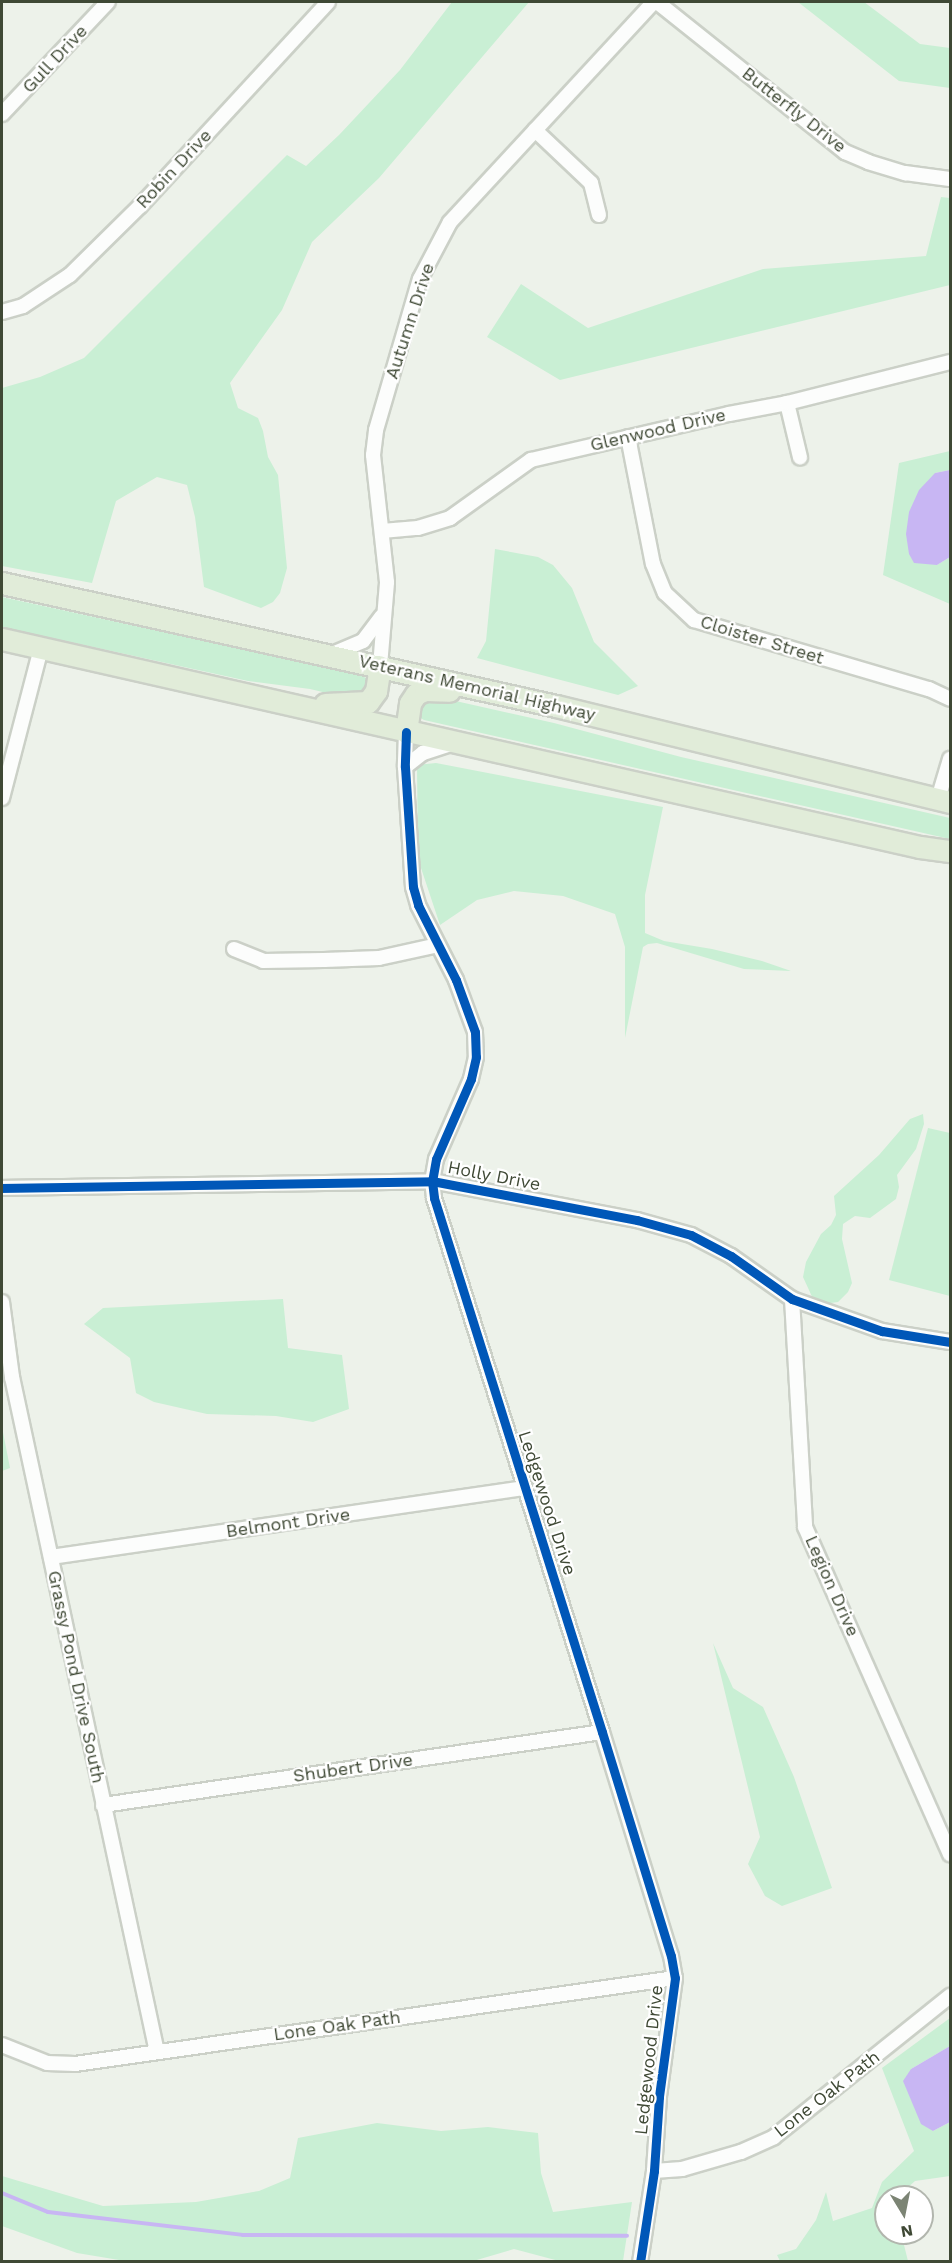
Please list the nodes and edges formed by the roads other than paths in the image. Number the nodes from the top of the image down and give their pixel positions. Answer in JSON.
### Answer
{"nodes":[{"id":1,"x":108,"y":2,"type":"edge"},
{"id":2,"x":328,"y":2,"type":"edge"},
{"id":3,"x":656,"y":2,"type":"edge"},
{"id":4,"x":2,"y":114,"type":"edge"},
{"id":5,"x":535,"y":130,"type":"junction"},
{"id":6,"x":951,"y":178,"type":"edge"},
{"id":7,"x":599,"y":215,"type":"dead end"},
{"id":8,"x":2,"y":312,"type":"edge"},
{"id":9,"x":951,"y":362,"type":"edge"},
{"id":10,"x":787,"y":403,"type":"junction"},
{"id":11,"x":628,"y":438,"type":"junction"},
{"id":12,"x":800,"y":457,"type":"dead end"},
{"id":13,"x":382,"y":531,"type":"junction"},
{"id":14,"x":2,"y":583,"type":"edge"},
{"id":15,"x":383,"y":614,"type":"junction"},
{"id":16,"x":2,"y":639,"type":"edge"},
{"id":17,"x":41,"y":648,"type":"junction"},
{"id":18,"x":330,"y":655,"type":"junction"},
{"id":19,"x":380,"y":666,"type":"junction"},
{"id":20,"x":514,"y":696,"type":"junction"},
{"id":21,"x":951,"y":699,"type":"edge"},
{"id":22,"x":288,"y":704,"type":"junction"},
{"id":23,"x":406,"y":732,"type":"junction"},
{"id":24,"x":457,"y":742,"type":"junction"},
{"id":25,"x":951,"y":759,"type":"edge"},
{"id":26,"x":405,"y":767,"type":"junction"},
{"id":27,"x":2,"y":798,"type":"edge"},
{"id":28,"x":944,"y":801,"type":"edge"},
{"id":29,"x":951,"y":851,"type":"edge"},
{"id":30,"x":438,"y":945,"type":"junction"},
{"id":31,"x":234,"y":949,"type":"dead end"},
{"id":32,"x":432,"y":1180,"type":"junction"},
{"id":33,"x":2,"y":1188,"type":"edge"},
{"id":34,"x":792,"y":1299,"type":"junction"},
{"id":35,"x":2,"y":1302,"type":"edge"},
{"id":36,"x":951,"y":1342,"type":"edge"},
{"id":37,"x":525,"y":1488,"type":"junction"},
{"id":38,"x":51,"y":1557,"type":"junction"},
{"id":39,"x":602,"y":1732,"type":"junction"},
{"id":40,"x":104,"y":1804,"type":"junction"},
{"id":41,"x":951,"y":1854,"type":"edge"},
{"id":42,"x":675,"y":1978,"type":"junction"},
{"id":43,"x":951,"y":1996,"type":"edge"},
{"id":44,"x":2,"y":2045,"type":"edge"},
{"id":45,"x":157,"y":2052,"type":"junction"},
{"id":46,"x":654,"y":2171,"type":"junction"},
{"id":47,"x":640,"y":2262,"type":"edge"}],
"edges":[{"from":1,"to":4,"type":"street","name":"Gull Drive"},
{"from":2,"to":8,"type":"street","name":"Robin Drive"},
{"from":3,"to":5,"type":"street","name":"Autumn Drive"},
{"from":3,"to":6,"type":"street","name":"Butterfly Drive"},
{"from":5,"to":7,"type":"street"},
{"from":5,"to":13,"type":"street","name":"Autumn Drive"},
{"from":9,"to":10,"type":"street","name":"Glenwood Drive"},
{"from":10,"to":11,"type":"street","name":"Glenwood Drive"},
{"from":10,"to":12,"type":"street"},
{"from":11,"to":13,"type":"street","name":"Glenwood Drive"},
{"from":11,"to":21,"type":"street","name":"Cloister Street"},
{"from":13,"to":15,"type":"street","name":"Autumn Drive"},
{"from":14,"to":18,"type":"highway","name":"Veterans Memorial Highway"},
{"from":15,"to":18,"type":"street","name":"Autumn Drive"},
{"from":15,"to":19,"type":"street","name":"Autumn Drive"},
{"from":16,"to":17,"type":"highway"},
{"from":17,"to":22,"type":"highway"},
{"from":17,"to":27,"type":"street"},
{"from":18,"to":19,"type":"highway","name":"Veterans Memorial Highway"},
{"from":19,"to":20,"type":"highway","name":"Veterans Memorial Highway"},
{"from":19,"to":22,"type":"highway"},
{"from":20,"to":23,"type":"highway"},
{"from":20,"to":28,"type":"highway","name":"Veterans Memorial Highway"},
{"from":22,"to":23,"type":"highway"},
{"from":23,"to":24,"type":"highway"},
{"from":23,"to":26,"type":"street","name":"Ledgewood Drive"},
{"from":24,"to":26,"type":"street"},
{"from":24,"to":29,"type":"highway"},
{"from":25,"to":28,"type":"street"},
{"from":26,"to":30,"type":"street","name":"Ledgewood Drive"},
{"from":30,"to":31,"type":"street"},
{"from":30,"to":32,"type":"street","name":"Ledgewood Drive"},
{"from":32,"to":33,"type":"street","name":"Holly Drive"},
{"from":32,"to":34,"type":"street","name":"Holly Drive"},
{"from":32,"to":37,"type":"street","name":"Ledgewood Drive"},
{"from":34,"to":36,"type":"street","name":"Holly Drive"},
{"from":34,"to":41,"type":"street","name":"Legion Drive"},
{"from":35,"to":38,"type":"street","name":"Grassy Pond Drive South"},
{"from":37,"to":38,"type":"street","name":"Belmont Drive"},
{"from":37,"to":39,"type":"street","name":"Ledgewood Drive"},
{"from":38,"to":40,"type":"street","name":"Grassy Pond Drive South"},
{"from":39,"to":40,"type":"street","name":"Shubert Drive"},
{"from":39,"to":42,"type":"street","name":"Ledgewood Drive"},
{"from":40,"to":45,"type":"street","name":"Grassy Pond Drive South"},
{"from":42,"to":45,"type":"street","name":"Lone Oak Path"},
{"from":42,"to":46,"type":"street","name":"Ledgewood Drive"},
{"from":43,"to":46,"type":"street","name":"Lone Oak Path"},
{"from":44,"to":45,"type":"street","name":"Lone Oak Path"},
{"from":46,"to":47,"type":"street","name":"Ledgewood Drive"}]}
